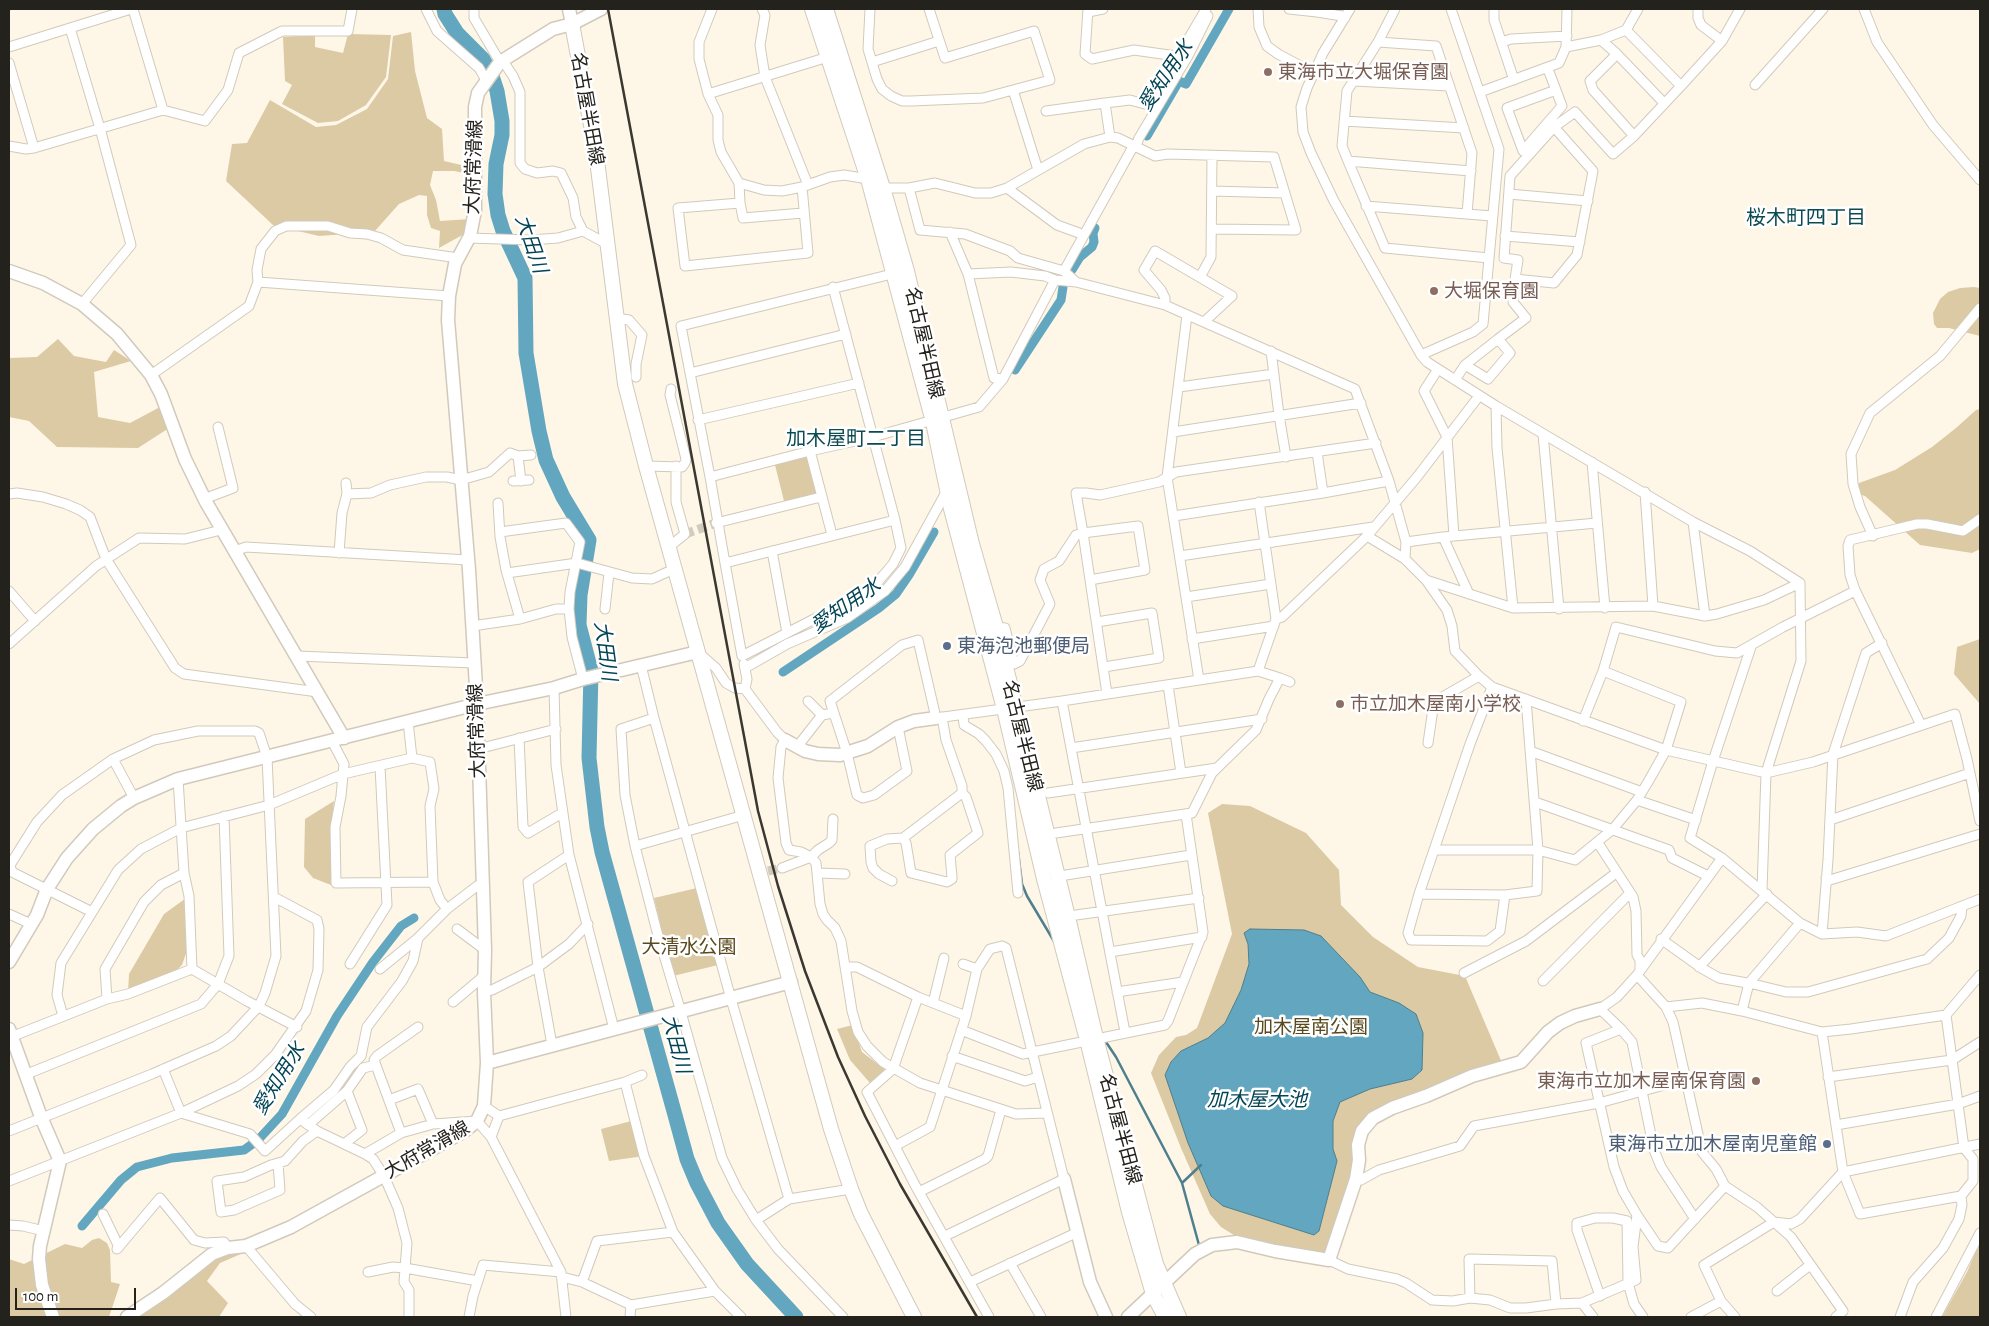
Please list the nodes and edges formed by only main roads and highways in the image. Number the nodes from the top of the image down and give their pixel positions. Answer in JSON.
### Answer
{"nodes":[{"id":1,"x":812,"y":9,"type":"edge"},
{"id":2,"x":826,"y":9,"type":"edge"},
{"id":3,"x":572,"y":24,"type":"road end"},
{"id":4,"x":937,"y":420,"type":"junction"},
{"id":5,"x":1009,"y":708,"type":"junction"},
{"id":6,"x":1091,"y":1039,"type":"junction"},
{"id":7,"x":914,"y":1317,"type":"edge"},
{"id":8,"x":1165,"y":1317,"type":"edge"},
{"id":9,"x":1180,"y":1317,"type":"edge"}],
"edges":[{"from":1,"to":4,"type":"main road","name":"名古屋半田線"},
{"from":2,"to":4,"type":"main road","name":"名古屋半田線"},
{"from":3,"to":7,"type":"main road","name":"名古屋半田線"},
{"from":4,"to":5,"type":"main road","name":"名古屋半田線"},
{"from":4,"to":5,"type":"main road","name":"名古屋半田線"},
{"from":5,"to":6,"type":"main road","name":"名古屋半田線"},
{"from":6,"to":8,"type":"main road","name":"名古屋半田線"},
{"from":6,"to":9,"type":"main road","name":"名古屋半田線"}]}
